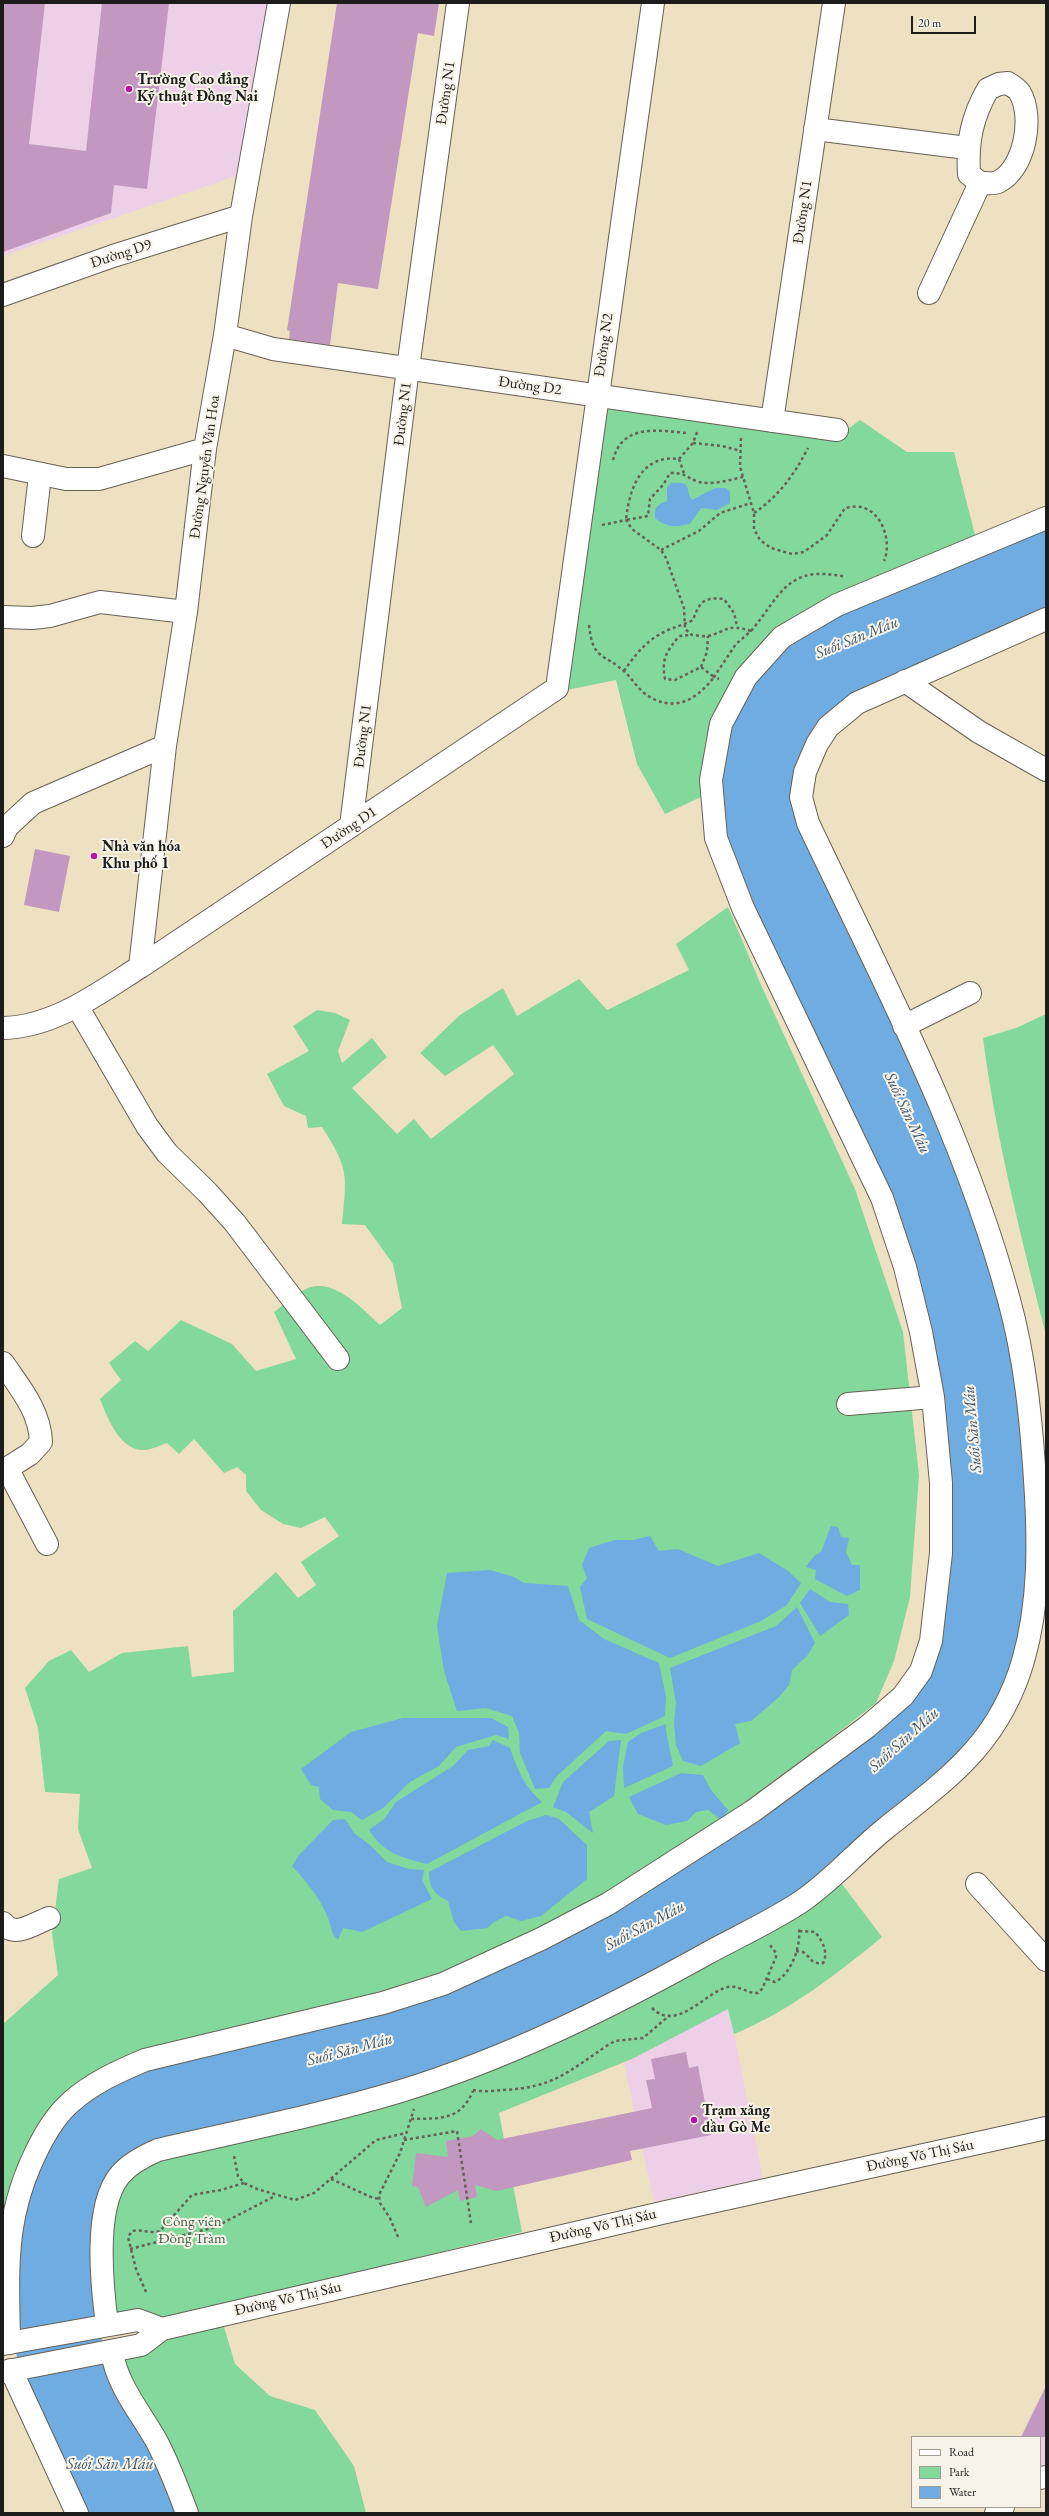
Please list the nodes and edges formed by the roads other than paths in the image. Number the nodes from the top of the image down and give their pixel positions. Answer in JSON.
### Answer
{"nodes":[{"id":1,"x":279,"y":3,"type":"edge"},
{"id":2,"x":458,"y":3,"type":"edge"},
{"id":3,"x":653,"y":3,"type":"edge"},
{"id":4,"x":834,"y":3,"type":"edge"},
{"id":5,"x":815,"y":129,"type":"junction"},
{"id":6,"x":968,"y":148,"type":"junction"},
{"id":7,"x":980,"y":183,"type":"junction"},
{"id":8,"x":241,"y":216,"type":"junction"},
{"id":9,"x":929,"y":293,"type":"dead end"},
{"id":10,"x":3,"y":295,"type":"edge"},
{"id":11,"x":224,"y":335,"type":"junction"},
{"id":12,"x":408,"y":368,"type":"junction"},
{"id":13,"x":596,"y":396,"type":"junction"},
{"id":14,"x":772,"y":421,"type":"junction"},
{"id":15,"x":828,"y":429,"type":"road end"},
{"id":16,"x":206,"y":449,"type":"junction"},
{"id":17,"x":3,"y":466,"type":"edge"},
{"id":18,"x":40,"y":475,"type":"junction"},
{"id":19,"x":1046,"y":518,"type":"edge"},
{"id":20,"x":33,"y":536,"type":"dead end"},
{"id":21,"x":186,"y":612,"type":"junction"},
{"id":22,"x":3,"y":616,"type":"edge"},
{"id":23,"x":1046,"y":619,"type":"edge"},
{"id":24,"x":906,"y":681,"type":"junction"},
{"id":25,"x":557,"y":688,"type":"joint"},
{"id":26,"x":165,"y":746,"type":"junction"},
{"id":27,"x":1046,"y":770,"type":"edge"},
{"id":28,"x":351,"y":826,"type":"junction"},
{"id":29,"x":3,"y":836,"type":"edge"},
{"id":30,"x":140,"y":967,"type":"junction"},
{"id":31,"x":970,"y":993,"type":"dead end"},
{"id":32,"x":77,"y":1006,"type":"junction"},
{"id":33,"x":904,"y":1026,"type":"junction"},
{"id":34,"x":3,"y":1028,"type":"edge"},
{"id":35,"x":338,"y":1359,"type":"dead end"},
{"id":36,"x":3,"y":1363,"type":"edge"},
{"id":37,"x":933,"y":1397,"type":"junction"},
{"id":38,"x":848,"y":1404,"type":"dead end"},
{"id":39,"x":1040,"y":1467,"type":"edge"},
{"id":40,"x":5,"y":1470,"type":"edge"},
{"id":41,"x":47,"y":1544,"type":"dead end"},
{"id":42,"x":1038,"y":1631,"type":"edge"},
{"id":43,"x":977,"y":1884,"type":"dead end"},
{"id":44,"x":49,"y":1918,"type":"dead end"},
{"id":45,"x":3,"y":1923,"type":"edge"},
{"id":46,"x":1046,"y":1960,"type":"edge"},
{"id":47,"x":1046,"y":2128,"type":"edge"},
{"id":48,"x":108,"y":2325,"type":"junction"},
{"id":49,"x":162,"y":2329,"type":"junction"},
{"id":50,"x":6,"y":2344,"type":"edge"},
{"id":51,"x":112,"y":2352,"type":"junction"},
{"id":52,"x":7,"y":2371,"type":"edge"},
{"id":53,"x":77,"y":2513,"type":"edge"},
{"id":54,"x":187,"y":2513,"type":"edge"}],
"edges":[{"from":1,"to":8,"type":"street","name":"Đường Nguyễn Văn Hoa"},
{"from":2,"to":12,"type":"street","name":"Đường N1"},
{"from":3,"to":13,"type":"street","name":"Đường N2"},
{"from":4,"to":5,"type":"street","name":"Đường N1"},
{"from":5,"to":6,"type":"street"},
{"from":5,"to":14,"type":"street","name":"Đường N1"},
{"from":6,"to":7,"type":"street"},
{"from":6,"to":7,"type":"street"},
{"from":7,"to":9,"type":"street"},
{"from":8,"to":10,"type":"street","name":"Đường D9"},
{"from":8,"to":11,"type":"street","name":"Đường Nguyễn Văn Hoa"},
{"from":11,"to":12,"type":"street","name":"Đường D2"},
{"from":11,"to":16,"type":"street","name":"Đường Nguyễn Văn Hoa"},
{"from":12,"to":13,"type":"street","name":"Đường D2"},
{"from":12,"to":28,"type":"street","name":"Đường N1"},
{"from":13,"to":14,"type":"street","name":"Đường D2"},
{"from":13,"to":25,"type":"street","name":"Đường N2"},
{"from":14,"to":15,"type":"street","name":"Đường D2"},
{"from":16,"to":18,"type":"street"},
{"from":16,"to":21,"type":"street","name":"Đường Nguyễn Văn Hoa"},
{"from":17,"to":18,"type":"street"},
{"from":18,"to":20,"type":"street"},
{"from":19,"to":37,"type":"street"},
{"from":21,"to":22,"type":"street"},
{"from":21,"to":26,"type":"street","name":"Đường Nguyễn Văn Hoa"},
{"from":23,"to":24,"type":"street"},
{"from":24,"to":27,"type":"street"},
{"from":24,"to":33,"type":"street"},
{"from":25,"to":28,"type":"street","name":"Đường D1"},
{"from":26,"to":29,"type":"street"},
{"from":26,"to":30,"type":"street","name":"Đường Nguyễn Văn Hoa"},
{"from":28,"to":30,"type":"street","name":"Đường D1"},
{"from":30,"to":32,"type":"street","name":"Đường D1"},
{"from":31,"to":33,"type":"street"},
{"from":32,"to":34,"type":"street","name":"Đường D1"},
{"from":32,"to":35,"type":"street"},
{"from":33,"to":39,"type":"street"},
{"from":36,"to":40,"type":"street"},
{"from":37,"to":38,"type":"street"},
{"from":37,"to":50,"type":"street"},
{"from":39,"to":42,"type":"street"},
{"from":40,"to":41,"type":"street"},
{"from":42,"to":48,"type":"street"},
{"from":43,"to":46,"type":"street"},
{"from":44,"to":45,"type":"street"},
{"from":47,"to":49,"type":"street","name":"Đường Võ Thị Sáu"},
{"from":48,"to":49,"type":"street"},
{"from":48,"to":50,"type":"street"},
{"from":49,"to":51,"type":"street","name":"Đường Võ Thị Sáu"},
{"from":51,"to":52,"type":"street","name":"Đường Võ Thị Sáu"},
{"from":51,"to":54,"type":"street"},
{"from":52,"to":53,"type":"street"}]}
